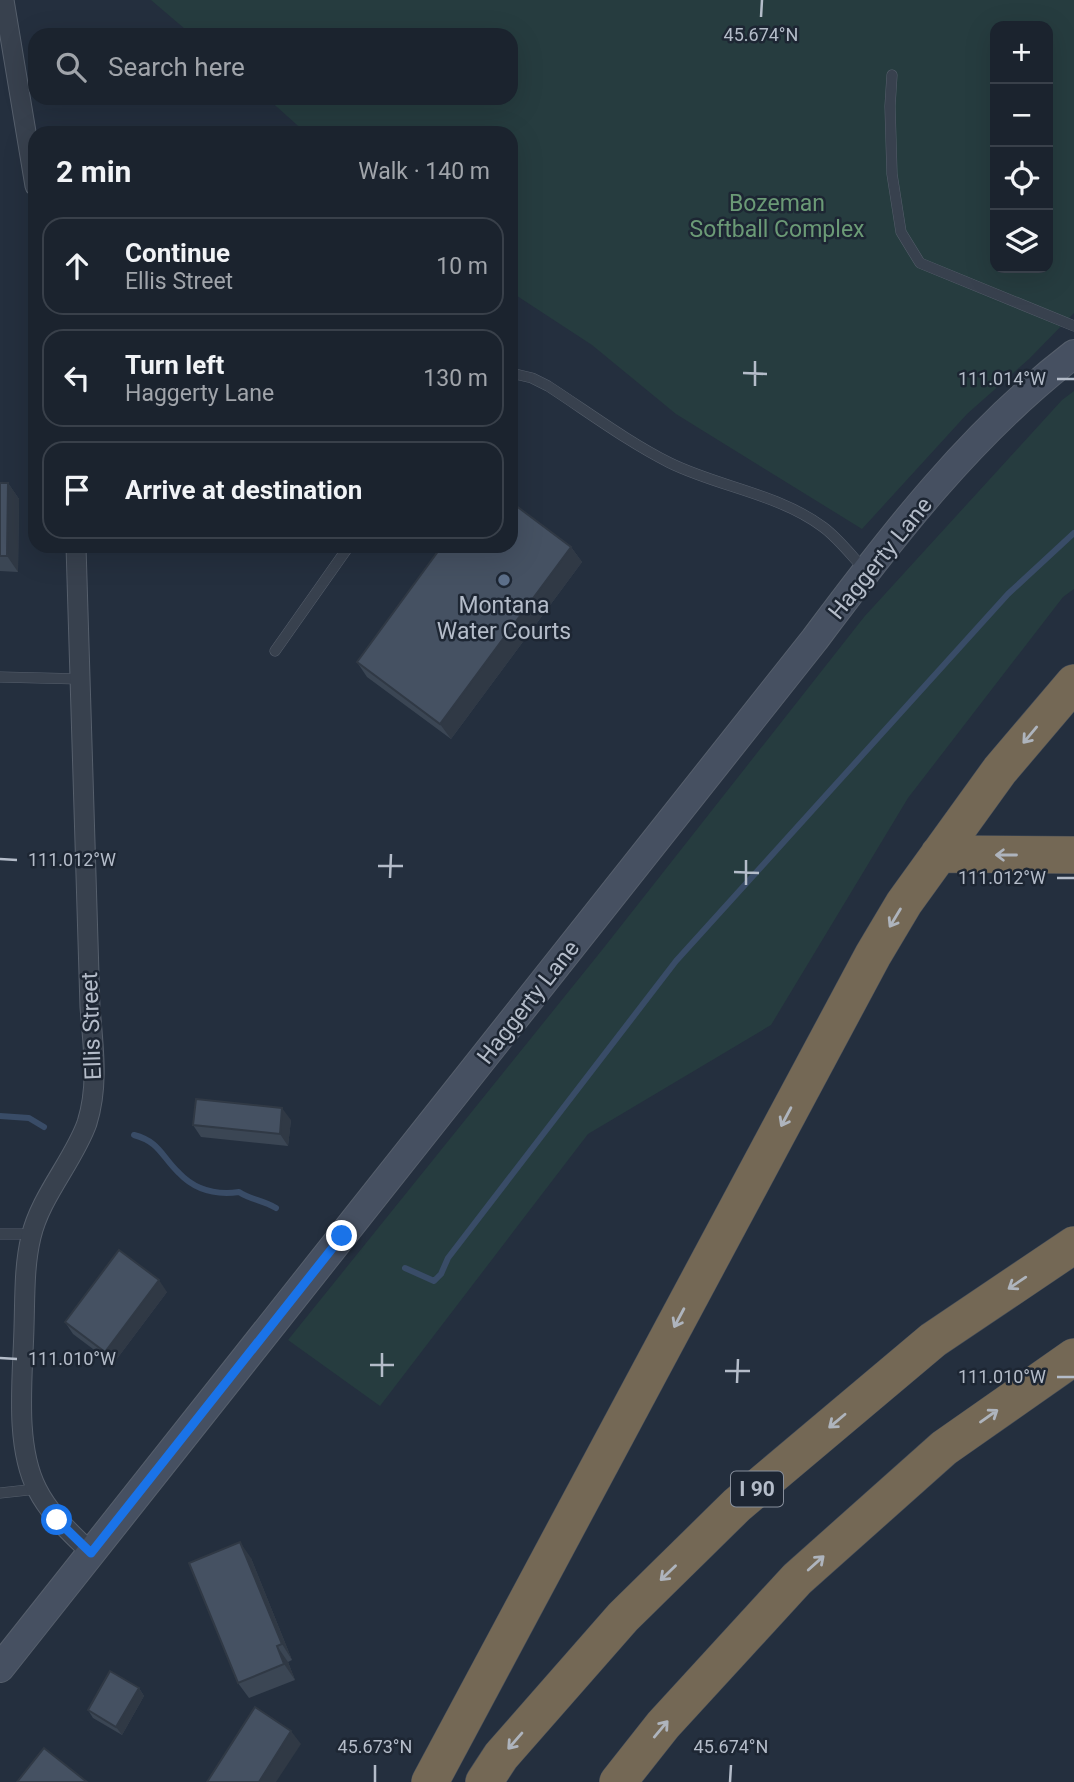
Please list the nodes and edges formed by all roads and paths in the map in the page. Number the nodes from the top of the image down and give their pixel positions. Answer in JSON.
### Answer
{"nodes":[{"id":1,"x":4,"y":0,"type":"edge"},
{"id":2,"x":891,"y":75,"type":"dead end"},
{"id":3,"x":28,"y":144,"type":"edge"},
{"id":4,"x":1074,"y":326,"type":"edge"},
{"id":5,"x":1074,"y":354,"type":"edge"},
{"id":6,"x":518,"y":375,"type":"edge"},
{"id":7,"x":76,"y":553,"type":"edge"},
{"id":8,"x":344,"y":553,"type":"edge"},
{"id":9,"x":866,"y":571,"type":"junction"},
{"id":10,"x":275,"y":651,"type":"dead end"},
{"id":11,"x":0,"y":677,"type":"edge"},
{"id":12,"x":81,"y":679,"type":"junction"},
{"id":13,"x":1074,"y":682,"type":"edge"},
{"id":14,"x":939,"y":854,"type":"junction"},
{"id":15,"x":1074,"y":855,"type":"edge"},
{"id":16,"x":0,"y":1234,"type":"edge"},
{"id":17,"x":31,"y":1234,"type":"junction"},
{"id":18,"x":1074,"y":1245,"type":"edge"},
{"id":19,"x":1074,"y":1357,"type":"edge"},
{"id":20,"x":37,"y":1489,"type":"junction"},
{"id":21,"x":0,"y":1493,"type":"edge"},
{"id":22,"x":91,"y":1553,"type":"junction"},
{"id":23,"x":0,"y":1668,"type":"edge"},
{"id":24,"x":430,"y":1782,"type":"edge"},
{"id":25,"x":484,"y":1782,"type":"edge"},
{"id":26,"x":618,"y":1782,"type":"edge"}],
"edges":[{"from":1,"to":3,"type":"street"},
{"from":2,"to":4,"type":"lane"},
{"from":5,"to":9,"type":"street","name":"Haggerty Lane"},
{"from":6,"to":9,"type":"lane"},
{"from":7,"to":12,"type":"street","name":"Ellis Street"},
{"from":8,"to":10,"type":"lane"},
{"from":9,"to":22,"type":"street","name":"Haggerty Lane"},
{"from":11,"to":12,"type":"lane"},
{"from":12,"to":17,"type":"street","name":"Ellis Street"},
{"from":13,"to":14,"type":"highway","one_way":true},
{"from":15,"to":14,"type":"highway","one_way":true},
{"from":14,"to":24,"type":"highway","one_way":true},
{"from":16,"to":17,"type":"lane"},
{"from":17,"to":20,"type":"street","name":"Ellis Street"},
{"from":18,"to":25,"type":"highway","number":"I 90","one_way":true},
{"from":26,"to":19,"type":"highway","one_way":true},
{"from":20,"to":21,"type":"lane"},
{"from":20,"to":22,"type":"street","name":"Ellis Street"},
{"from":22,"to":23,"type":"street","name":"Haggerty Lane"}]}
